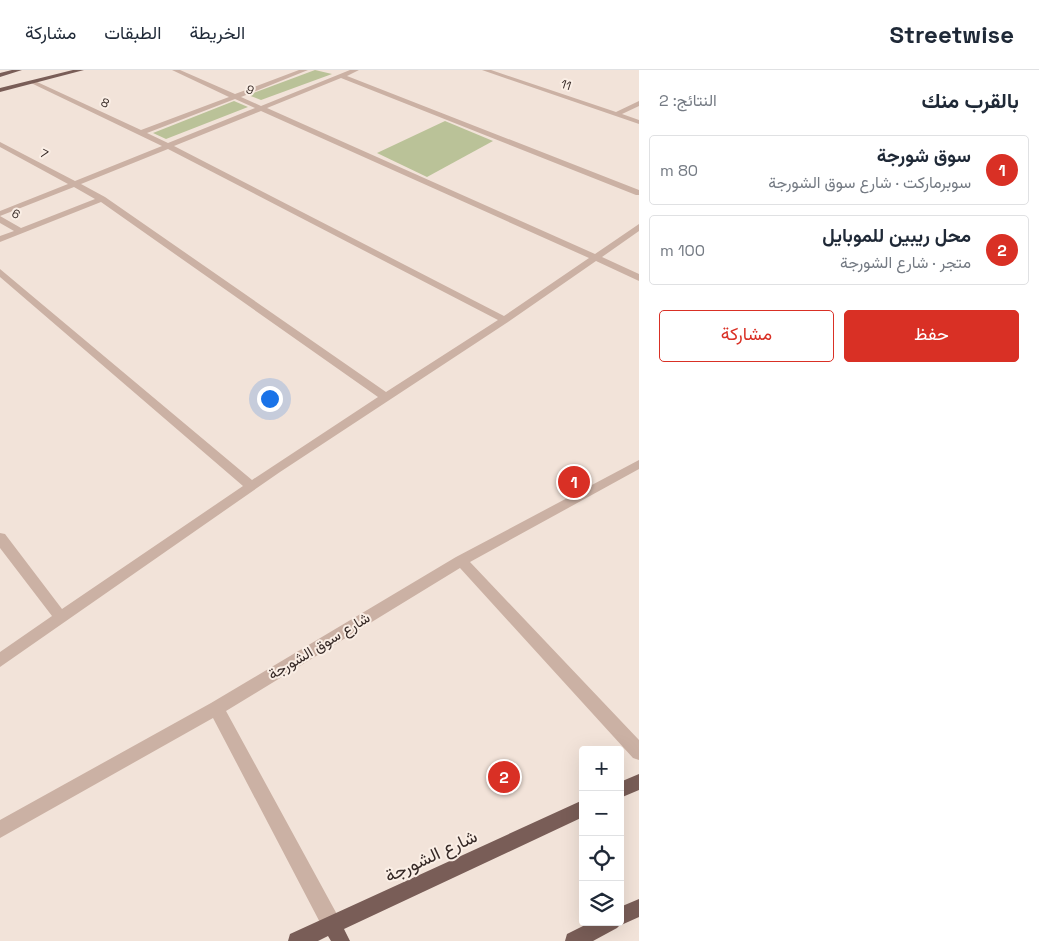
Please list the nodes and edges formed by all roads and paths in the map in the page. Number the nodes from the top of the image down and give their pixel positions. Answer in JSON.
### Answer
{"nodes":[{"id":1,"x":18,"y":70,"type":"edge"},
{"id":2,"x":81,"y":70,"type":"edge"},
{"id":3,"x":175,"y":70,"type":"edge"},
{"id":4,"x":305,"y":70,"type":"edge"},
{"id":5,"x":356,"y":70,"type":"edge"},
{"id":6,"x":485,"y":70,"type":"edge"},
{"id":7,"x":0,"y":74,"type":"edge"},
{"id":8,"x":341,"y":76,"type":"junction"},
{"id":9,"x":33,"y":82,"type":"junction"},
{"id":10,"x":0,"y":90,"type":"edge"},
{"id":11,"x":235,"y":96,"type":"junction"},
{"id":12,"x":639,"y":103,"type":"edge"},
{"id":13,"x":261,"y":108,"type":"junction"},
{"id":14,"x":617,"y":114,"type":"junction"},
{"id":15,"x":639,"y":122,"type":"edge"},
{"id":16,"x":141,"y":133,"type":"junction"},
{"id":17,"x":0,"y":144,"type":"edge"},
{"id":18,"x":168,"y":146,"type":"junction"},
{"id":19,"x":77,"y":184,"type":"junction"},
{"id":20,"x":639,"y":193,"type":"edge"},
{"id":21,"x":102,"y":199,"type":"junction"},
{"id":22,"x":0,"y":214,"type":"edge"},
{"id":23,"x":0,"y":219,"type":"edge"},
{"id":24,"x":639,"y":227,"type":"edge"},
{"id":25,"x":21,"y":231,"type":"junction"},
{"id":26,"x":0,"y":240,"type":"edge"},
{"id":27,"x":595,"y":257,"type":"junction"},
{"id":28,"x":0,"y":272,"type":"edge"},
{"id":29,"x":639,"y":278,"type":"edge"},
{"id":30,"x":505,"y":320,"type":"junction"},
{"id":31,"x":387,"y":398,"type":"junction"},
{"id":32,"x":639,"y":464,"type":"edge"},
{"id":33,"x":251,"y":486,"type":"junction"},
{"id":34,"x":0,"y":538,"type":"edge"},
{"id":35,"x":461,"y":561,"type":"junction"},
{"id":36,"x":61,"y":618,"type":"junction"},
{"id":37,"x":0,"y":660,"type":"edge"},
{"id":38,"x":216,"y":708,"type":"junction"},
{"id":39,"x":639,"y":752,"type":"edge"},
{"id":40,"x":639,"y":782,"type":"edge"},
{"id":41,"x":624,"y":788,"type":"edge"},
{"id":42,"x":579,"y":810,"type":"edge"},
{"id":43,"x":0,"y":829,"type":"edge"},
{"id":44,"x":639,"y":908,"type":"edge"},
{"id":45,"x":624,"y":915,"type":"edge"},
{"id":46,"x":602,"y":926,"type":"edge"},
{"id":47,"x":336,"y":933,"type":"edge"},
{"id":48,"x":297,"y":941,"type":"edge"},
{"id":49,"x":574,"y":941,"type":"edge"}],
"edges":[{"from":1,"to":7,"type":"main road"},
{"from":2,"to":9,"type":"main road"},
{"from":3,"to":11,"type":"street","name":"9"},
{"from":4,"to":11,"type":"street"},
{"from":5,"to":8,"type":"street"},
{"from":6,"to":14,"type":"street","name":"11"},
{"from":8,"to":13,"type":"street"},
{"from":8,"to":20,"type":"street"},
{"from":9,"to":10,"type":"main road"},
{"from":9,"to":16,"type":"street","name":"8"},
{"from":11,"to":13,"type":"street","name":"9"},
{"from":11,"to":16,"type":"street"},
{"from":12,"to":14,"type":"street"},
{"from":13,"to":18,"type":"street"},
{"from":13,"to":27,"type":"street","name":"9"},
{"from":14,"to":15,"type":"street","name":"11"},
{"from":16,"to":18,"type":"street","name":"8"},
{"from":17,"to":19,"type":"street","name":"7"},
{"from":18,"to":19,"type":"street"},
{"from":18,"to":30,"type":"street","name":"8"},
{"from":19,"to":21,"type":"street","name":"7"},
{"from":19,"to":22,"type":"street"},
{"from":21,"to":25,"type":"street"},
{"from":21,"to":31,"type":"street","name":"7"},
{"from":23,"to":25,"type":"street","name":"6"},
{"from":24,"to":27,"type":"street"},
{"from":25,"to":26,"type":"street"},
{"from":27,"to":29,"type":"street","name":"9"},
{"from":27,"to":30,"type":"street"},
{"from":28,"to":33,"type":"street"},
{"from":30,"to":31,"type":"street"},
{"from":31,"to":33,"type":"street"},
{"from":32,"to":35,"type":"street","name":"شارع سوق الشورجة"},
{"from":33,"to":36,"type":"street"},
{"from":34,"to":36,"type":"street"},
{"from":35,"to":38,"type":"street","name":"شارع سوق الشورجة"},
{"from":35,"to":39,"type":"street"},
{"from":36,"to":37,"type":"street"},
{"from":38,"to":43,"type":"street","name":"شارع سوق الشورجة"},
{"from":38,"to":47,"type":"street"},
{"from":40,"to":41,"type":"main road"},
{"from":42,"to":47,"type":"main road","name":"شارع الشورجة"},
{"from":44,"to":45,"type":"main road"},
{"from":46,"to":49,"type":"main road"},
{"from":47,"to":48,"type":"main road","name":"شارع الشورجة"}]}
